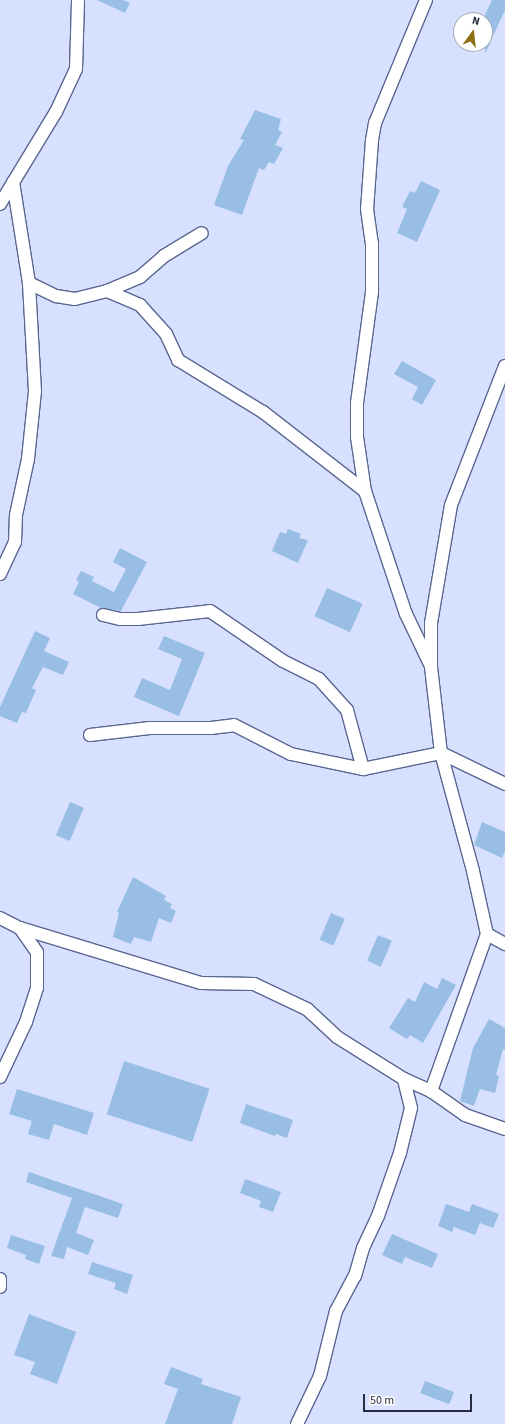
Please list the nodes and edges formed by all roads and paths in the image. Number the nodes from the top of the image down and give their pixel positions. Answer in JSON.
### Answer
{"nodes":[{"id":1,"x":78,"y":0,"type":"edge"},
{"id":2,"x":426,"y":0,"type":"edge"},
{"id":3,"x":13,"y":182,"type":"junction"},
{"id":4,"x":0,"y":204,"type":"edge"},
{"id":5,"x":202,"y":233,"type":"dead end"},
{"id":6,"x":29,"y":283,"type":"junction"},
{"id":7,"x":107,"y":291,"type":"junction"},
{"id":8,"x":505,"y":366,"type":"edge"},
{"id":9,"x":365,"y":491,"type":"junction"},
{"id":10,"x":0,"y":574,"type":"edge"},
{"id":11,"x":103,"y":615,"type":"dead end"},
{"id":12,"x":431,"y":667,"type":"junction"},
{"id":13,"x":90,"y":735,"type":"dead end"},
{"id":14,"x":441,"y":753,"type":"junction"},
{"id":15,"x":363,"y":769,"type":"junction"},
{"id":16,"x":505,"y":784,"type":"edge"},
{"id":17,"x":0,"y":918,"type":"edge"},
{"id":18,"x":20,"y":928,"type":"junction"},
{"id":19,"x":486,"y":934,"type":"junction"},
{"id":20,"x":505,"y":944,"type":"edge"},
{"id":21,"x":0,"y":1077,"type":"edge"},
{"id":22,"x":404,"y":1079,"type":"junction"},
{"id":23,"x":432,"y":1091,"type":"junction"},
{"id":24,"x":505,"y":1129,"type":"edge"},
{"id":25,"x":0,"y":1279,"type":"edge"},
{"id":26,"x":0,"y":1288,"type":"edge"},
{"id":27,"x":297,"y":1424,"type":"edge"}],
"edges":[{"from":1,"to":3,"type":"street"},
{"from":2,"to":9,"type":"street"},
{"from":3,"to":4,"type":"street"},
{"from":3,"to":6,"type":"street"},
{"from":5,"to":7,"type":"street"},
{"from":6,"to":7,"type":"street"},
{"from":6,"to":10,"type":"street"},
{"from":7,"to":9,"type":"street"},
{"from":8,"to":12,"type":"street"},
{"from":9,"to":12,"type":"street"},
{"from":11,"to":15,"type":"street"},
{"from":12,"to":14,"type":"street"},
{"from":13,"to":15,"type":"street"},
{"from":14,"to":15,"type":"street"},
{"from":14,"to":16,"type":"street"},
{"from":14,"to":19,"type":"street"},
{"from":17,"to":18,"type":"street"},
{"from":18,"to":21,"type":"street"},
{"from":18,"to":22,"type":"street"},
{"from":19,"to":20,"type":"street"},
{"from":19,"to":23,"type":"street"},
{"from":22,"to":23,"type":"street"},
{"from":22,"to":27,"type":"street"},
{"from":23,"to":24,"type":"street"},
{"from":25,"to":26,"type":"street"}]}
